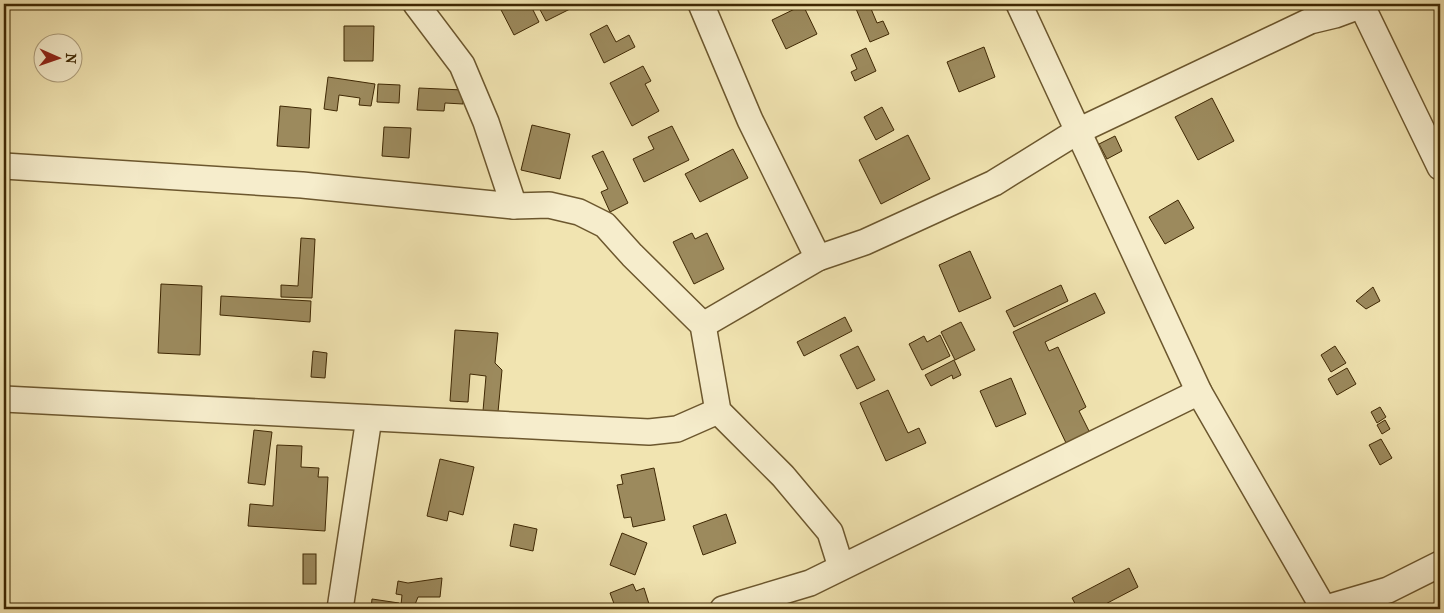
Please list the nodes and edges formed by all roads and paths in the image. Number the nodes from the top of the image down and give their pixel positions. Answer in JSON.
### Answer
{"nodes":[{"id":1,"x":416,"y":4,"type":"edge"},
{"id":2,"x":701,"y":4,"type":"edge"},
{"id":3,"x":1019,"y":4,"type":"edge"},
{"id":4,"x":1361,"y":4,"type":"edge"},
{"id":5,"x":1315,"y":13,"type":"edge"},
{"id":6,"x":1078,"y":130,"type":"junction"},
{"id":7,"x":4,"y":166,"type":"edge"},
{"id":8,"x":1440,"y":167,"type":"edge"},
{"id":9,"x":514,"y":206,"type":"junction"},
{"id":10,"x":818,"y":258,"type":"junction"},
{"id":11,"x":704,"y":325,"type":"junction"},
{"id":12,"x":1199,"y":392,"type":"junction"},
{"id":13,"x":4,"y":399,"type":"edge"},
{"id":14,"x":718,"y":410,"type":"junction"},
{"id":15,"x":369,"y":418,"type":"junction"},
{"id":16,"x":1440,"y":564,"type":"edge"},
{"id":17,"x":840,"y":567,"type":"junction"},
{"id":18,"x":757,"y":603,"type":"edge"},
{"id":19,"x":340,"y":609,"type":"edge"},
{"id":20,"x":723,"y":609,"type":"edge"},
{"id":21,"x":1324,"y":609,"type":"edge"}],
"edges":[{"from":1,"to":9,"type":"street"},
{"from":2,"to":10,"type":"street"},
{"from":3,"to":6,"type":"street"},
{"from":4,"to":5,"type":"street"},
{"from":4,"to":8,"type":"street"},
{"from":5,"to":6,"type":"street"},
{"from":6,"to":10,"type":"street"},
{"from":6,"to":12,"type":"street"},
{"from":7,"to":9,"type":"street"},
{"from":9,"to":11,"type":"street"},
{"from":10,"to":11,"type":"street"},
{"from":11,"to":14,"type":"street"},
{"from":12,"to":17,"type":"street"},
{"from":12,"to":21,"type":"street"},
{"from":13,"to":15,"type":"street"},
{"from":14,"to":15,"type":"street"},
{"from":14,"to":17,"type":"street"},
{"from":15,"to":19,"type":"street"},
{"from":16,"to":21,"type":"street"},
{"from":17,"to":18,"type":"street"},
{"from":18,"to":20,"type":"street"}]}
